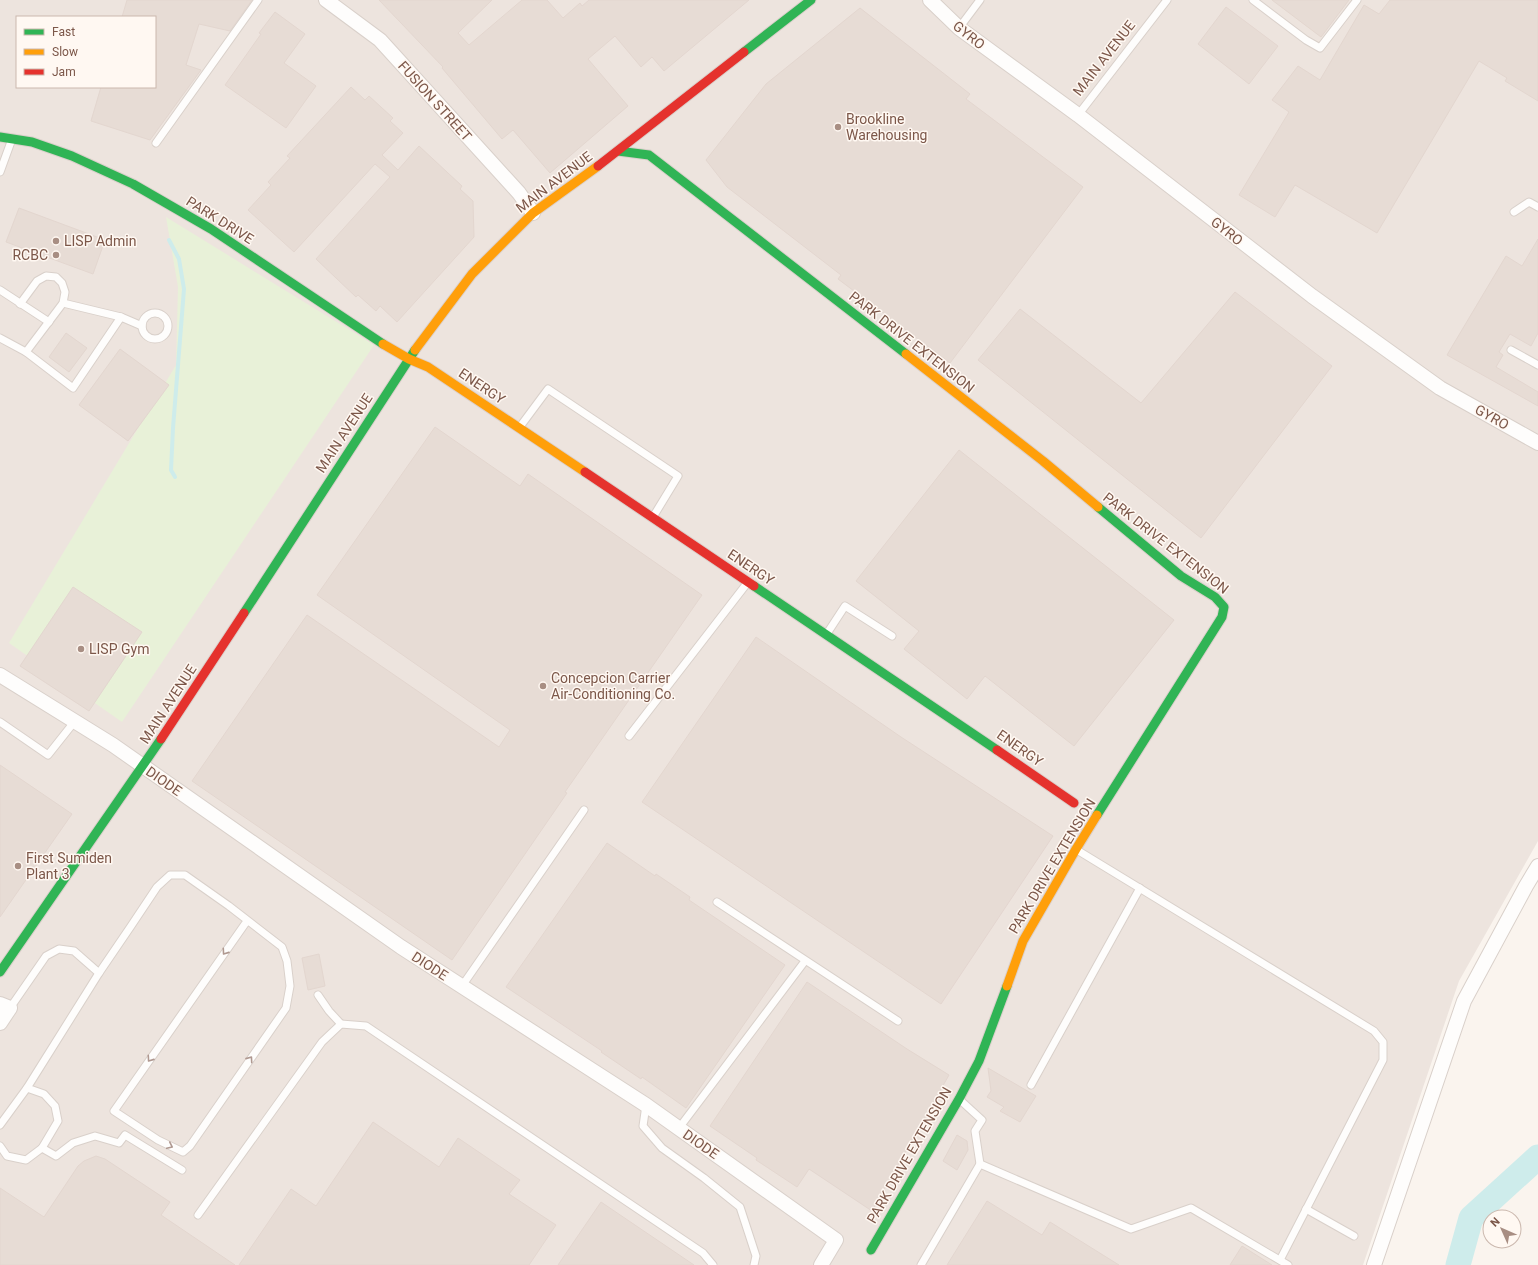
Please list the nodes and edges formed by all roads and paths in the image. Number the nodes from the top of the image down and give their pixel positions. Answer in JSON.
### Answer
{"nodes":[{"id":1,"x":258,"y":0,"type":"edge"},
{"id":2,"x":326,"y":0,"type":"edge"},
{"id":3,"x":811,"y":0,"type":"edge"},
{"id":4,"x":930,"y":0,"type":"edge"},
{"id":5,"x":980,"y":0,"type":"edge"},
{"id":6,"x":1167,"y":0,"type":"edge"},
{"id":7,"x":1253,"y":0,"type":"edge"},
{"id":8,"x":1357,"y":0,"type":"edge"},
{"id":9,"x":959,"y":28,"type":"junction"},
{"id":10,"x":1078,"y":115,"type":"junction"},
{"id":11,"x":0,"y":137,"type":"edge"},
{"id":12,"x":12,"y":139,"type":"junction"},
{"id":13,"x":156,"y":143,"type":"dead end"},
{"id":14,"x":618,"y":151,"type":"junction"},
{"id":15,"x":0,"y":172,"type":"edge"},
{"id":16,"x":1538,"y":207,"type":"edge"},
{"id":17,"x":1514,"y":212,"type":"dead end"},
{"id":18,"x":533,"y":213,"type":"junction"},
{"id":19,"x":0,"y":290,"type":"edge"},
{"id":20,"x":63,"y":303,"type":"junction"},
{"id":21,"x":20,"y":304,"type":"junction"},
{"id":22,"x":121,"y":317,"type":"junction"},
{"id":23,"x":49,"y":322,"type":"junction"},
{"id":24,"x":142,"y":326,"type":"dead end"},
{"id":25,"x":0,"y":338,"type":"edge"},
{"id":26,"x":1511,"y":350,"type":"dead end"},
{"id":27,"x":26,"y":352,"type":"junction"},
{"id":28,"x":409,"y":359,"type":"junction"},
{"id":29,"x":1538,"y":365,"type":"edge"},
{"id":30,"x":519,"y":428,"type":"junction"},
{"id":31,"x":1538,"y":443,"type":"edge"},
{"id":32,"x":652,"y":518,"type":"junction"},
{"id":33,"x":748,"y":582,"type":"junction"},
{"id":34,"x":826,"y":634,"type":"junction"},
{"id":35,"x":892,"y":636,"type":"dead end"},
{"id":36,"x":0,"y":674,"type":"edge"},
{"id":37,"x":75,"y":721,"type":"junction"},
{"id":38,"x":0,"y":722,"type":"edge"},
{"id":39,"x":629,"y":736,"type":"dead end"},
{"id":40,"x":143,"y":766,"type":"junction"},
{"id":41,"x":1074,"y":803,"type":"dead end"},
{"id":42,"x":584,"y":810,"type":"dead end"},
{"id":43,"x":1076,"y":850,"type":"junction"},
{"id":44,"x":1538,"y":866,"type":"edge"},
{"id":45,"x":1140,"y":888,"type":"junction"},
{"id":46,"x":716,"y":902,"type":"dead end"},
{"id":47,"x":247,"y":921,"type":"junction"},
{"id":48,"x":805,"y":961,"type":"junction"},
{"id":49,"x":0,"y":972,"type":"edge"},
{"id":50,"x":99,"y":973,"type":"junction"},
{"id":51,"x":462,"y":986,"type":"junction"},
{"id":52,"x":318,"y":995,"type":"dead end"},
{"id":53,"x":5,"y":1006,"type":"edge"},
{"id":54,"x":898,"y":1021,"type":"dead end"},
{"id":55,"x":0,"y":1023,"type":"edge"},
{"id":56,"x":341,"y":1024,"type":"junction"},
{"id":57,"x":1031,"y":1084,"type":"dead end"},
{"id":58,"x":26,"y":1088,"type":"junction"},
{"id":59,"x":959,"y":1099,"type":"junction"},
{"id":60,"x":646,"y":1105,"type":"junction"},
{"id":61,"x":0,"y":1125,"type":"edge"},
{"id":62,"x":679,"y":1128,"type":"junction"},
{"id":63,"x":0,"y":1146,"type":"edge"},
{"id":64,"x":42,"y":1148,"type":"junction"},
{"id":65,"x":980,"y":1164,"type":"junction"},
{"id":66,"x":182,"y":1170,"type":"dead end"},
{"id":67,"x":1306,"y":1209,"type":"junction"},
{"id":68,"x":198,"y":1215,"type":"dead end"},
{"id":69,"x":1354,"y":1236,"type":"dead end"},
{"id":70,"x":871,"y":1250,"type":"dead end"},
{"id":71,"x":1280,"y":1260,"type":"junction"},
{"id":72,"x":713,"y":1265,"type":"edge"},
{"id":73,"x":754,"y":1265,"type":"edge"},
{"id":74,"x":821,"y":1265,"type":"edge"},
{"id":75,"x":921,"y":1265,"type":"edge"},
{"id":76,"x":1288,"y":1265,"type":"edge"},
{"id":77,"x":1374,"y":1265,"type":"edge"}],
"edges":[{"from":1,"to":13,"type":"lane"},
{"from":2,"to":18,"type":"street","name":"FUSION STREET"},
{"from":3,"to":14,"type":"street","name":"MAIN AVENUE"},
{"from":4,"to":9,"type":"street","name":"GYRO"},
{"from":5,"to":9,"type":"lane"},
{"from":6,"to":10,"type":"lane","name":"MAIN AVENUE"},
{"from":7,"to":8,"type":"lane"},
{"from":9,"to":10,"type":"street","name":"GYRO"},
{"from":10,"to":31,"type":"street","name":"GYRO"},
{"from":11,"to":12,"type":"street","name":"PARK DRIVE"},
{"from":12,"to":15,"type":"lane"},
{"from":12,"to":28,"type":"street","name":"PARK DRIVE"},
{"from":14,"to":18,"type":"street","name":"MAIN AVENUE"},
{"from":14,"to":43,"type":"street","name":"PARK DRIVE EXTENSION"},
{"from":16,"to":17,"type":"lane"},
{"from":18,"to":28,"type":"street","name":"MAIN AVENUE"},
{"from":19,"to":21,"type":"lane"},
{"from":20,"to":21,"type":"lane"},
{"from":20,"to":22,"type":"lane"},
{"from":20,"to":23,"type":"lane"},
{"from":21,"to":23,"type":"lane"},
{"from":22,"to":24,"type":"lane"},
{"from":22,"to":27,"type":"lane"},
{"from":23,"to":27,"type":"lane"},
{"from":25,"to":27,"type":"lane"},
{"from":26,"to":29,"type":"lane"},
{"from":28,"to":30,"type":"street","name":"ENERGY"},
{"from":28,"to":40,"type":"street","name":"MAIN AVENUE"},
{"from":30,"to":32,"type":"street","name":"ENERGY"},
{"from":30,"to":32,"type":"lane"},
{"from":32,"to":33,"type":"street","name":"ENERGY"},
{"from":33,"to":34,"type":"street","name":"ENERGY"},
{"from":33,"to":39,"type":"lane"},
{"from":34,"to":35,"type":"lane"},
{"from":34,"to":41,"type":"street","name":"ENERGY"},
{"from":36,"to":37,"type":"street","name":"DIODE"},
{"from":37,"to":38,"type":"lane"},
{"from":37,"to":40,"type":"street","name":"DIODE"},
{"from":40,"to":49,"type":"street","name":"MAIN AVENUE"},
{"from":40,"to":51,"type":"street","name":"DIODE"},
{"from":42,"to":51,"type":"lane"},
{"from":43,"to":45,"type":"lane"},
{"from":43,"to":59,"type":"street","name":"PARK DRIVE EXTENSION"},
{"from":44,"to":77,"type":"street"},
{"from":45,"to":57,"type":"lane"},
{"from":45,"to":67,"type":"lane"},
{"from":46,"to":48,"type":"lane"},
{"from":47,"to":47,"type":"lane","one_way":true},
{"from":47,"to":50,"type":"lane"},
{"from":48,"to":54,"type":"lane"},
{"from":48,"to":62,"type":"lane"},
{"from":50,"to":53,"type":"lane"},
{"from":50,"to":58,"type":"lane"},
{"from":51,"to":60,"type":"street","name":"DIODE"},
{"from":52,"to":56,"type":"lane"},
{"from":53,"to":55,"type":"street"},
{"from":56,"to":68,"type":"lane"},
{"from":56,"to":72,"type":"lane"},
{"from":58,"to":61,"type":"lane"},
{"from":58,"to":64,"type":"lane"},
{"from":59,"to":65,"type":"lane"},
{"from":59,"to":70,"type":"street","name":"PARK DRIVE EXTENSION"},
{"from":60,"to":62,"type":"street","name":"DIODE"},
{"from":60,"to":73,"type":"lane"},
{"from":62,"to":74,"type":"street","name":"DIODE"},
{"from":63,"to":64,"type":"lane"},
{"from":64,"to":66,"type":"lane"},
{"from":65,"to":71,"type":"lane"},
{"from":65,"to":75,"type":"lane"},
{"from":67,"to":69,"type":"lane"},
{"from":67,"to":71,"type":"lane"},
{"from":71,"to":76,"type":"lane"}]}
